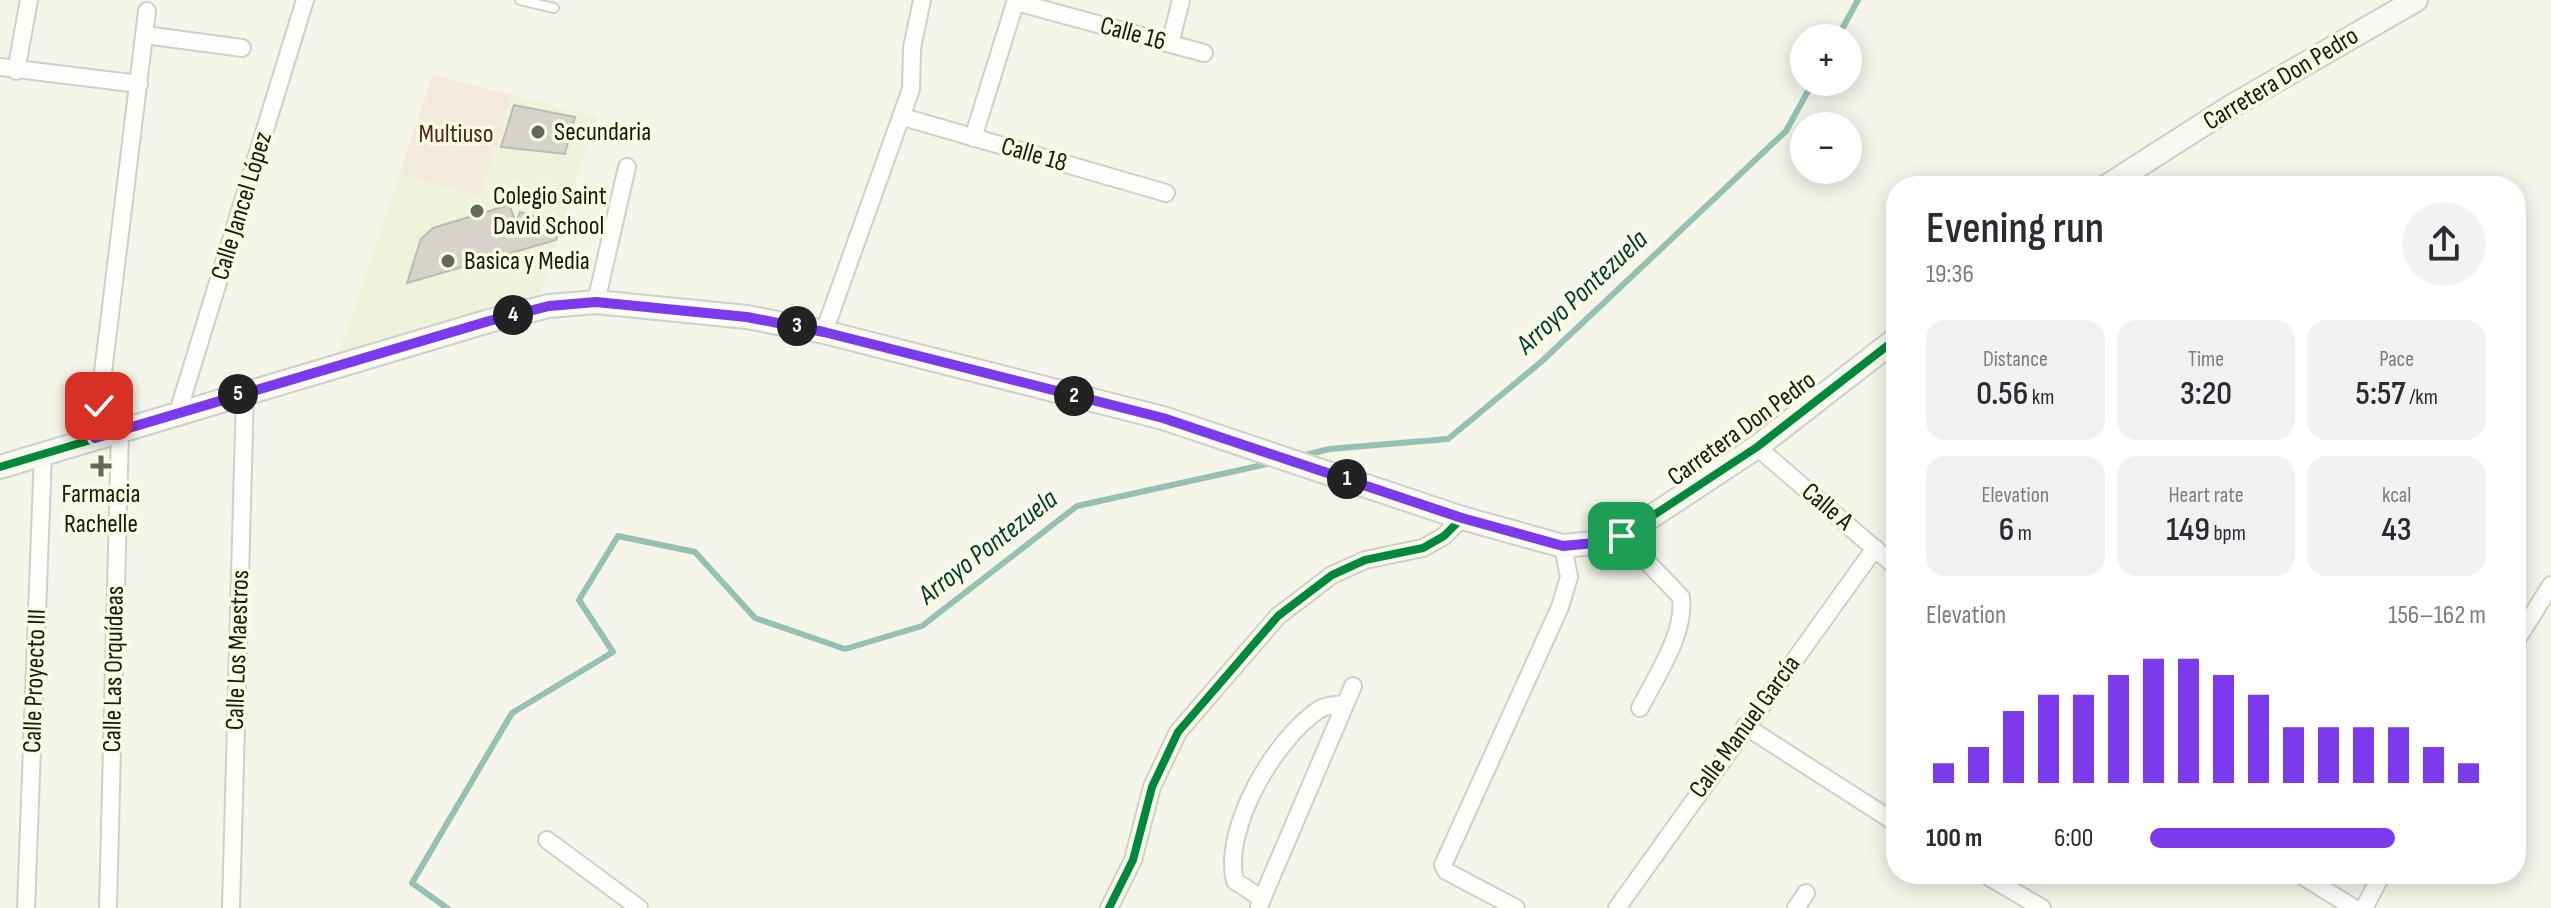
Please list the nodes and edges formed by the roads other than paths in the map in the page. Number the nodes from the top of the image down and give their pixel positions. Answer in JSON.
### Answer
{"nodes":[{"id":1,"x":29,"y":0,"type":"edge"},
{"id":2,"x":305,"y":0,"type":"edge"},
{"id":3,"x":520,"y":0,"type":"edge"},
{"id":4,"x":922,"y":0,"type":"edge"},
{"id":5,"x":1181,"y":0,"type":"edge"},
{"id":6,"x":2416,"y":0,"type":"edge"},
{"id":7,"x":1016,"y":1,"type":"edge"},
{"id":8,"x":554,"y":8,"type":"dead end"},
{"id":9,"x":147,"y":11,"type":"dead end"},
{"id":10,"x":145,"y":35,"type":"junction"},
{"id":11,"x":1170,"y":44,"type":"junction"},
{"id":12,"x":242,"y":48,"type":"dead end"},
{"id":13,"x":1204,"y":53,"type":"dead end"},
{"id":14,"x":8,"y":69,"type":"edge"},
{"id":15,"x":139,"y":84,"type":"junction"},
{"id":16,"x":903,"y":117,"type":"junction"},
{"id":17,"x":973,"y":138,"type":"junction"},
{"id":18,"x":627,"y":167,"type":"dead end"},
{"id":19,"x":2123,"y":176,"type":"edge"},
{"id":20,"x":1166,"y":193,"type":"dead end"},
{"id":21,"x":596,"y":302,"type":"junction"},
{"id":22,"x":824,"y":332,"type":"junction"},
{"id":23,"x":1886,"y":348,"type":"edge"},
{"id":24,"x":245,"y":392,"type":"junction"},
{"id":25,"x":178,"y":412,"type":"junction"},
{"id":26,"x":120,"y":430,"type":"junction"},
{"id":27,"x":95,"y":438,"type":"junction"},
{"id":28,"x":1757,"y":447,"type":"junction"},
{"id":29,"x":43,"y":453,"type":"junction"},
{"id":30,"x":0,"y":467,"type":"edge"},
{"id":31,"x":1462,"y":518,"type":"junction"},
{"id":32,"x":1622,"y":536,"type":"junction"},
{"id":33,"x":1563,"y":546,"type":"junction"},
{"id":34,"x":1875,"y":548,"type":"junction"},
{"id":35,"x":1886,"y":558,"type":"edge"},
{"id":36,"x":2551,"y":585,"type":"edge"},
{"id":37,"x":2526,"y":625,"type":"edge"},
{"id":38,"x":1353,"y":686,"type":"dead end"},
{"id":39,"x":1345,"y":704,"type":"junction"},
{"id":40,"x":1640,"y":708,"type":"dead end"},
{"id":41,"x":1745,"y":726,"type":"junction"},
{"id":42,"x":1886,"y":817,"type":"edge"},
{"id":43,"x":547,"y":840,"type":"dead end"},
{"id":44,"x":2001,"y":884,"type":"edge"},
{"id":45,"x":2315,"y":884,"type":"edge"},
{"id":46,"x":2377,"y":884,"type":"edge"},
{"id":47,"x":1806,"y":893,"type":"dead end"},
{"id":48,"x":1260,"y":903,"type":"edge"},
{"id":49,"x":26,"y":908,"type":"edge"},
{"id":50,"x":108,"y":908,"type":"edge"},
{"id":51,"x":231,"y":908,"type":"edge"},
{"id":52,"x":639,"y":908,"type":"edge"},
{"id":53,"x":1109,"y":908,"type":"edge"},
{"id":54,"x":1516,"y":908,"type":"edge"},
{"id":55,"x":1617,"y":908,"type":"edge"},
{"id":56,"x":1796,"y":908,"type":"edge"},
{"id":57,"x":2042,"y":908,"type":"edge"},
{"id":58,"x":2354,"y":908,"type":"edge"},
{"id":59,"x":2364,"y":908,"type":"edge"}],
"edges":[{"from":1,"to":14,"type":"street"},
{"from":2,"to":25,"type":"street","name":"Calle Jancel López"},
{"from":3,"to":8,"type":"lane"},
{"from":4,"to":16,"type":"street"},
{"from":5,"to":11,"type":"street"},
{"from":6,"to":19,"type":"street","name":"Carretera Don Pedro"},
{"from":7,"to":11,"type":"street","name":"Calle 16"},
{"from":7,"to":17,"type":"street"},
{"from":9,"to":10,"type":"street"},
{"from":10,"to":12,"type":"street"},
{"from":10,"to":15,"type":"street"},
{"from":11,"to":13,"type":"street","name":"Calle 16"},
{"from":14,"to":15,"type":"street"},
{"from":15,"to":27,"type":"street"},
{"from":16,"to":17,"type":"street","name":"Calle 18"},
{"from":16,"to":22,"type":"street"},
{"from":17,"to":20,"type":"street","name":"Calle 18"},
{"from":18,"to":21,"type":"street"},
{"from":21,"to":22,"type":"street"},
{"from":21,"to":24,"type":"street"},
{"from":22,"to":31,"type":"street","name":"Carretera Don Pedro"},
{"from":23,"to":28,"type":"street","name":"Carretera Don Pedro"},
{"from":24,"to":25,"type":"street"},
{"from":24,"to":51,"type":"street","name":"Calle Los Maestros"},
{"from":25,"to":26,"type":"street"},
{"from":26,"to":27,"type":"street"},
{"from":26,"to":50,"type":"street","name":"Calle Las Orquídeas"},
{"from":27,"to":29,"type":"street"},
{"from":28,"to":32,"type":"street","name":"Carretera Don Pedro"},
{"from":28,"to":34,"type":"street","name":"Calle A"},
{"from":29,"to":30,"type":"street"},
{"from":29,"to":49,"type":"street","name":"Calle Proyecto III"},
{"from":31,"to":33,"type":"street","name":"Carretera Don Pedro"},
{"from":31,"to":53,"type":"street"},
{"from":32,"to":33,"type":"street","name":"Carretera Don Pedro"},
{"from":32,"to":40,"type":"street"},
{"from":33,"to":54,"type":"street"},
{"from":34,"to":35,"type":"street","name":"Calle A"},
{"from":34,"to":41,"type":"street","name":"Calle Manuel García"},
{"from":36,"to":37,"type":"street"},
{"from":38,"to":39,"type":"street"},
{"from":39,"to":48,"type":"street"},
{"from":39,"to":48,"type":"street"},
{"from":41,"to":42,"type":"street"},
{"from":41,"to":55,"type":"street","name":"Calle Manuel García"},
{"from":43,"to":52,"type":"street"},
{"from":44,"to":57,"type":"street"},
{"from":45,"to":58,"type":"street"},
{"from":46,"to":59,"type":"street"},
{"from":47,"to":56,"type":"street"}]}
